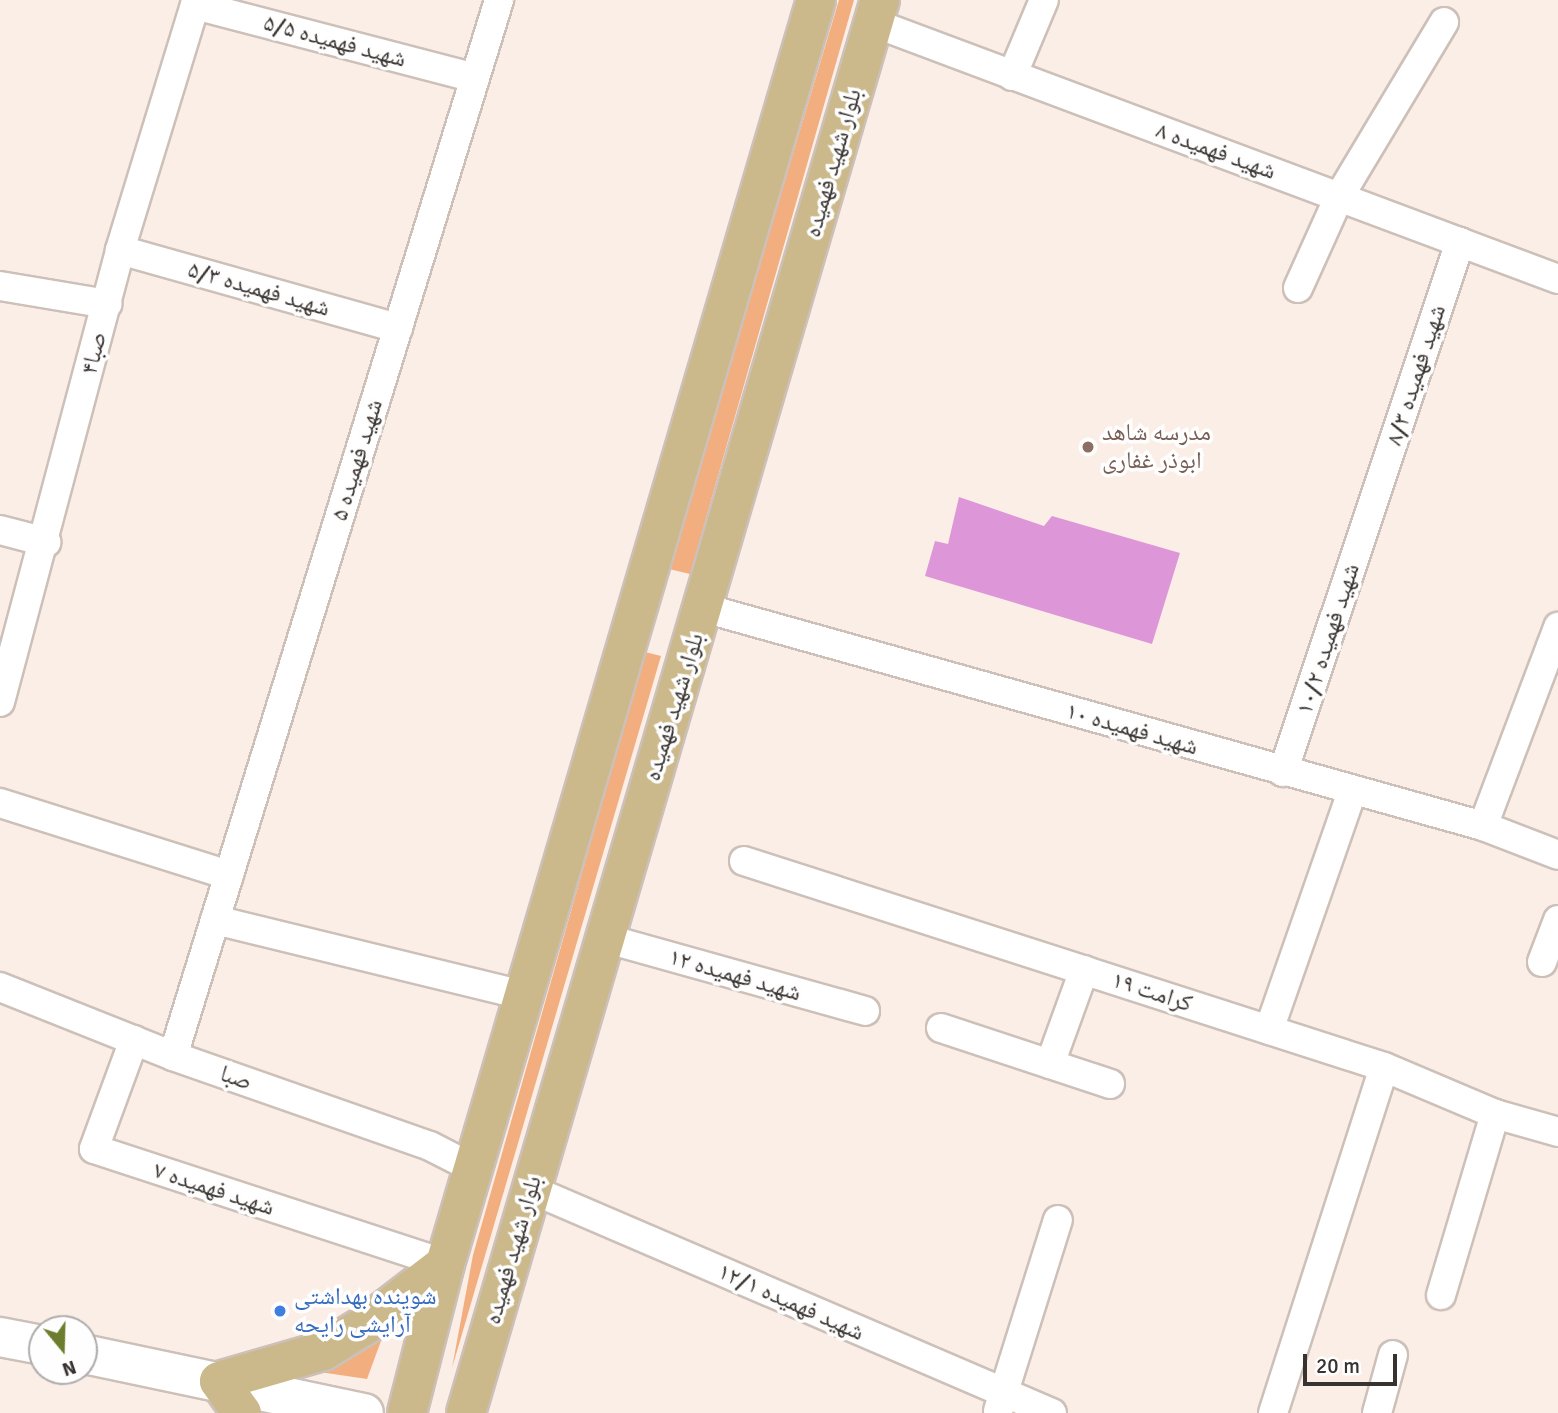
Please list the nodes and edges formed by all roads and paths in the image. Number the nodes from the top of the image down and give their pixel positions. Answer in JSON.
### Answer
{"nodes":[{"id":1,"x":499,"y":0,"type":"edge"},
{"id":2,"x":816,"y":0,"type":"edge"},
{"id":3,"x":1044,"y":0,"type":"edge"},
{"id":4,"x":195,"y":5,"type":"joint"},
{"id":5,"x":877,"y":11,"type":"edge"},
{"id":6,"x":1444,"y":22,"type":"dead end"},
{"id":7,"x":1012,"y":76,"type":"junction"},
{"id":8,"x":475,"y":78,"type":"junction"},
{"id":9,"x":1339,"y":197,"type":"junction"},
{"id":10,"x":1460,"y":243,"type":"junction"},
{"id":11,"x":120,"y":250,"type":"junction"},
{"id":12,"x":1558,"y":279,"type":"edge"},
{"id":13,"x":0,"y":286,"type":"edge"},
{"id":14,"x":1298,"y":288,"type":"dead end"},
{"id":15,"x":107,"y":304,"type":"junction"},
{"id":16,"x":398,"y":328,"type":"junction"},
{"id":17,"x":1372,"y":507,"type":"joint"},
{"id":18,"x":0,"y":530,"type":"edge"},
{"id":19,"x":46,"y":542,"type":"junction"},
{"id":20,"x":704,"y":608,"type":"junction"},
{"id":21,"x":1558,"y":627,"type":"edge"},
{"id":22,"x":0,"y":702,"type":"edge"},
{"id":23,"x":1283,"y":772,"type":"junction"},
{"id":24,"x":1352,"y":791,"type":"junction"},
{"id":25,"x":0,"y":803,"type":"edge"},
{"id":26,"x":1483,"y":827,"type":"junction"},
{"id":27,"x":1558,"y":855,"type":"edge"},
{"id":28,"x":744,"y":861,"type":"dead end"},
{"id":29,"x":229,"y":874,"type":"junction"},
{"id":30,"x":215,"y":920,"type":"junction"},
{"id":31,"x":1558,"y":920,"type":"edge"},
{"id":32,"x":604,"y":938,"type":"junction"},
{"id":33,"x":1542,"y":962,"type":"dead end"},
{"id":34,"x":1084,"y":970,"type":"junction"},
{"id":35,"x":0,"y":987,"type":"edge"},
{"id":36,"x":523,"y":995,"type":"junction"},
{"id":37,"x":865,"y":1011,"type":"dead end"},
{"id":38,"x":941,"y":1028,"type":"dead end"},
{"id":39,"x":1269,"y":1030,"type":"junction"},
{"id":40,"x":134,"y":1040,"type":"junction"},
{"id":41,"x":173,"y":1056,"type":"junction"},
{"id":42,"x":1050,"y":1064,"type":"junction"},
{"id":43,"x":1384,"y":1067,"type":"junction"},
{"id":44,"x":1110,"y":1084,"type":"dead end"},
{"id":45,"x":1495,"y":1114,"type":"junction"},
{"id":46,"x":1558,"y":1132,"type":"edge"},
{"id":47,"x":473,"y":1168,"type":"junction"},
{"id":48,"x":530,"y":1189,"type":"junction"},
{"id":49,"x":1058,"y":1220,"type":"dead end"},
{"id":50,"x":445,"y":1264,"type":"junction"},
{"id":51,"x":1441,"y":1295,"type":"dead end"},
{"id":52,"x":0,"y":1337,"type":"edge"},
{"id":53,"x":28,"y":1342,"type":"edge"},
{"id":54,"x":484,"y":1352,"type":"junction"},
{"id":55,"x":1393,"y":1355,"type":"dead end"},
{"id":56,"x":98,"y":1357,"type":"edge"},
{"id":57,"x":219,"y":1381,"type":"junction"},
{"id":58,"x":1000,"y":1404,"type":"edge"},
{"id":59,"x":242,"y":1413,"type":"edge"},
{"id":60,"x":365,"y":1413,"type":"edge"},
{"id":61,"x":407,"y":1413,"type":"edge"},
{"id":62,"x":466,"y":1413,"type":"edge"},
{"id":63,"x":487,"y":1413,"type":"edge"},
{"id":64,"x":1052,"y":1413,"type":"edge"},
{"id":65,"x":1273,"y":1413,"type":"edge"},
{"id":66,"x":1377,"y":1413,"type":"edge"}],
"edges":[{"from":1,"to":8,"type":"street","name":"شهید فهمیده ۵"},
{"from":2,"to":36,"type":"main road"},
{"from":3,"to":7,"type":"street"},
{"from":4,"to":8,"type":"street","name":"شهید فهمیده ۵/۵"},
{"from":4,"to":11,"type":"street","name":"صبا۴"},
{"from":5,"to":7,"type":"street","name":"شهید فهمیده ۸"},
{"from":5,"to":20,"type":"main road","name":"بلوار شهید فهمیده"},
{"from":6,"to":9,"type":"street"},
{"from":7,"to":9,"type":"street","name":"شهید فهمیده ۸"},
{"from":8,"to":16,"type":"street","name":"شهید فهمیده ۵"},
{"from":9,"to":10,"type":"street","name":"شهید فهمیده ۸"},
{"from":9,"to":14,"type":"street"},
{"from":10,"to":12,"type":"street","name":"شهید فهمیده ۸"},
{"from":10,"to":17,"type":"street","name":"شهید فهمیده ۸/۳"},
{"from":11,"to":15,"type":"street","name":"صبا۴"},
{"from":11,"to":16,"type":"street","name":"شهید فهمیده ۵/۳"},
{"from":13,"to":15,"type":"street"},
{"from":15,"to":19,"type":"street","name":"صبا۴"},
{"from":16,"to":29,"type":"street","name":"شهید فهمیده ۵"},
{"from":17,"to":23,"type":"street","name":"شهید فهمیده ۱۰/۲"},
{"from":18,"to":19,"type":"street"},
{"from":19,"to":22,"type":"street","name":"صبا۴"},
{"from":20,"to":23,"type":"street","name":"شهید فهمیده ۱۰"},
{"from":20,"to":32,"type":"main road","name":"بلوار شهید فهمیده"},
{"from":21,"to":26,"type":"street"},
{"from":23,"to":24,"type":"street","name":"شهید فهمیده ۱۰"},
{"from":24,"to":26,"type":"street","name":"شهید فهمیده ۱۰"},
{"from":24,"to":39,"type":"street"},
{"from":25,"to":29,"type":"street"},
{"from":26,"to":27,"type":"street","name":"شهید فهمیده ۱۰"},
{"from":28,"to":34,"type":"street","name":"کرامت ۱۹"},
{"from":29,"to":30,"type":"street","name":"شهید فهمیده ۵"},
{"from":30,"to":36,"type":"street"},
{"from":30,"to":41,"type":"street","name":"شهید فهمیده ۵"},
{"from":31,"to":33,"type":"street"},
{"from":32,"to":37,"type":"street","name":"شهید فهمیده ۱۲"},
{"from":32,"to":48,"type":"main road","name":"بلوار شهید فهمیده"},
{"from":34,"to":39,"type":"street","name":"کرامت ۱۹"},
{"from":34,"to":42,"type":"street"},
{"from":35,"to":40,"type":"street","name":"صبا"},
{"from":36,"to":47,"type":"main road"},
{"from":38,"to":42,"type":"street"},
{"from":39,"to":43,"type":"street","name":"کرامت ۱۹"},
{"from":40,"to":41,"type":"street","name":"صبا"},
{"from":40,"to":50,"type":"street","name":"شهید فهمیده ۷"},
{"from":41,"to":47,"type":"street","name":"صبا"},
{"from":42,"to":44,"type":"street"},
{"from":43,"to":45,"type":"street","name":"کرامت ۱۹"},
{"from":43,"to":65,"type":"street"},
{"from":45,"to":46,"type":"street","name":"کرامت ۱۹"},
{"from":45,"to":51,"type":"street"},
{"from":47,"to":50,"type":"main road"},
{"from":48,"to":54,"type":"main road","name":"بلوار شهید فهمیده"},
{"from":48,"to":58,"type":"street","name":"شهید فهمیده ۱۲/۱"},
{"from":49,"to":58,"type":"street"},
{"from":50,"to":57,"type":"main road"},
{"from":50,"to":61,"type":"main road"},
{"from":52,"to":53,"type":"main road"},
{"from":54,"to":62,"type":"main road","name":"بلوار شهید فهمیده"},
{"from":54,"to":63,"type":"main road"},
{"from":55,"to":66,"type":"street"},
{"from":56,"to":57,"type":"main road"},
{"from":57,"to":59,"type":"main road"},
{"from":57,"to":60,"type":"main road"},
{"from":58,"to":64,"type":"street","name":"شهید فهمیده ۱۲/۱"}]}
